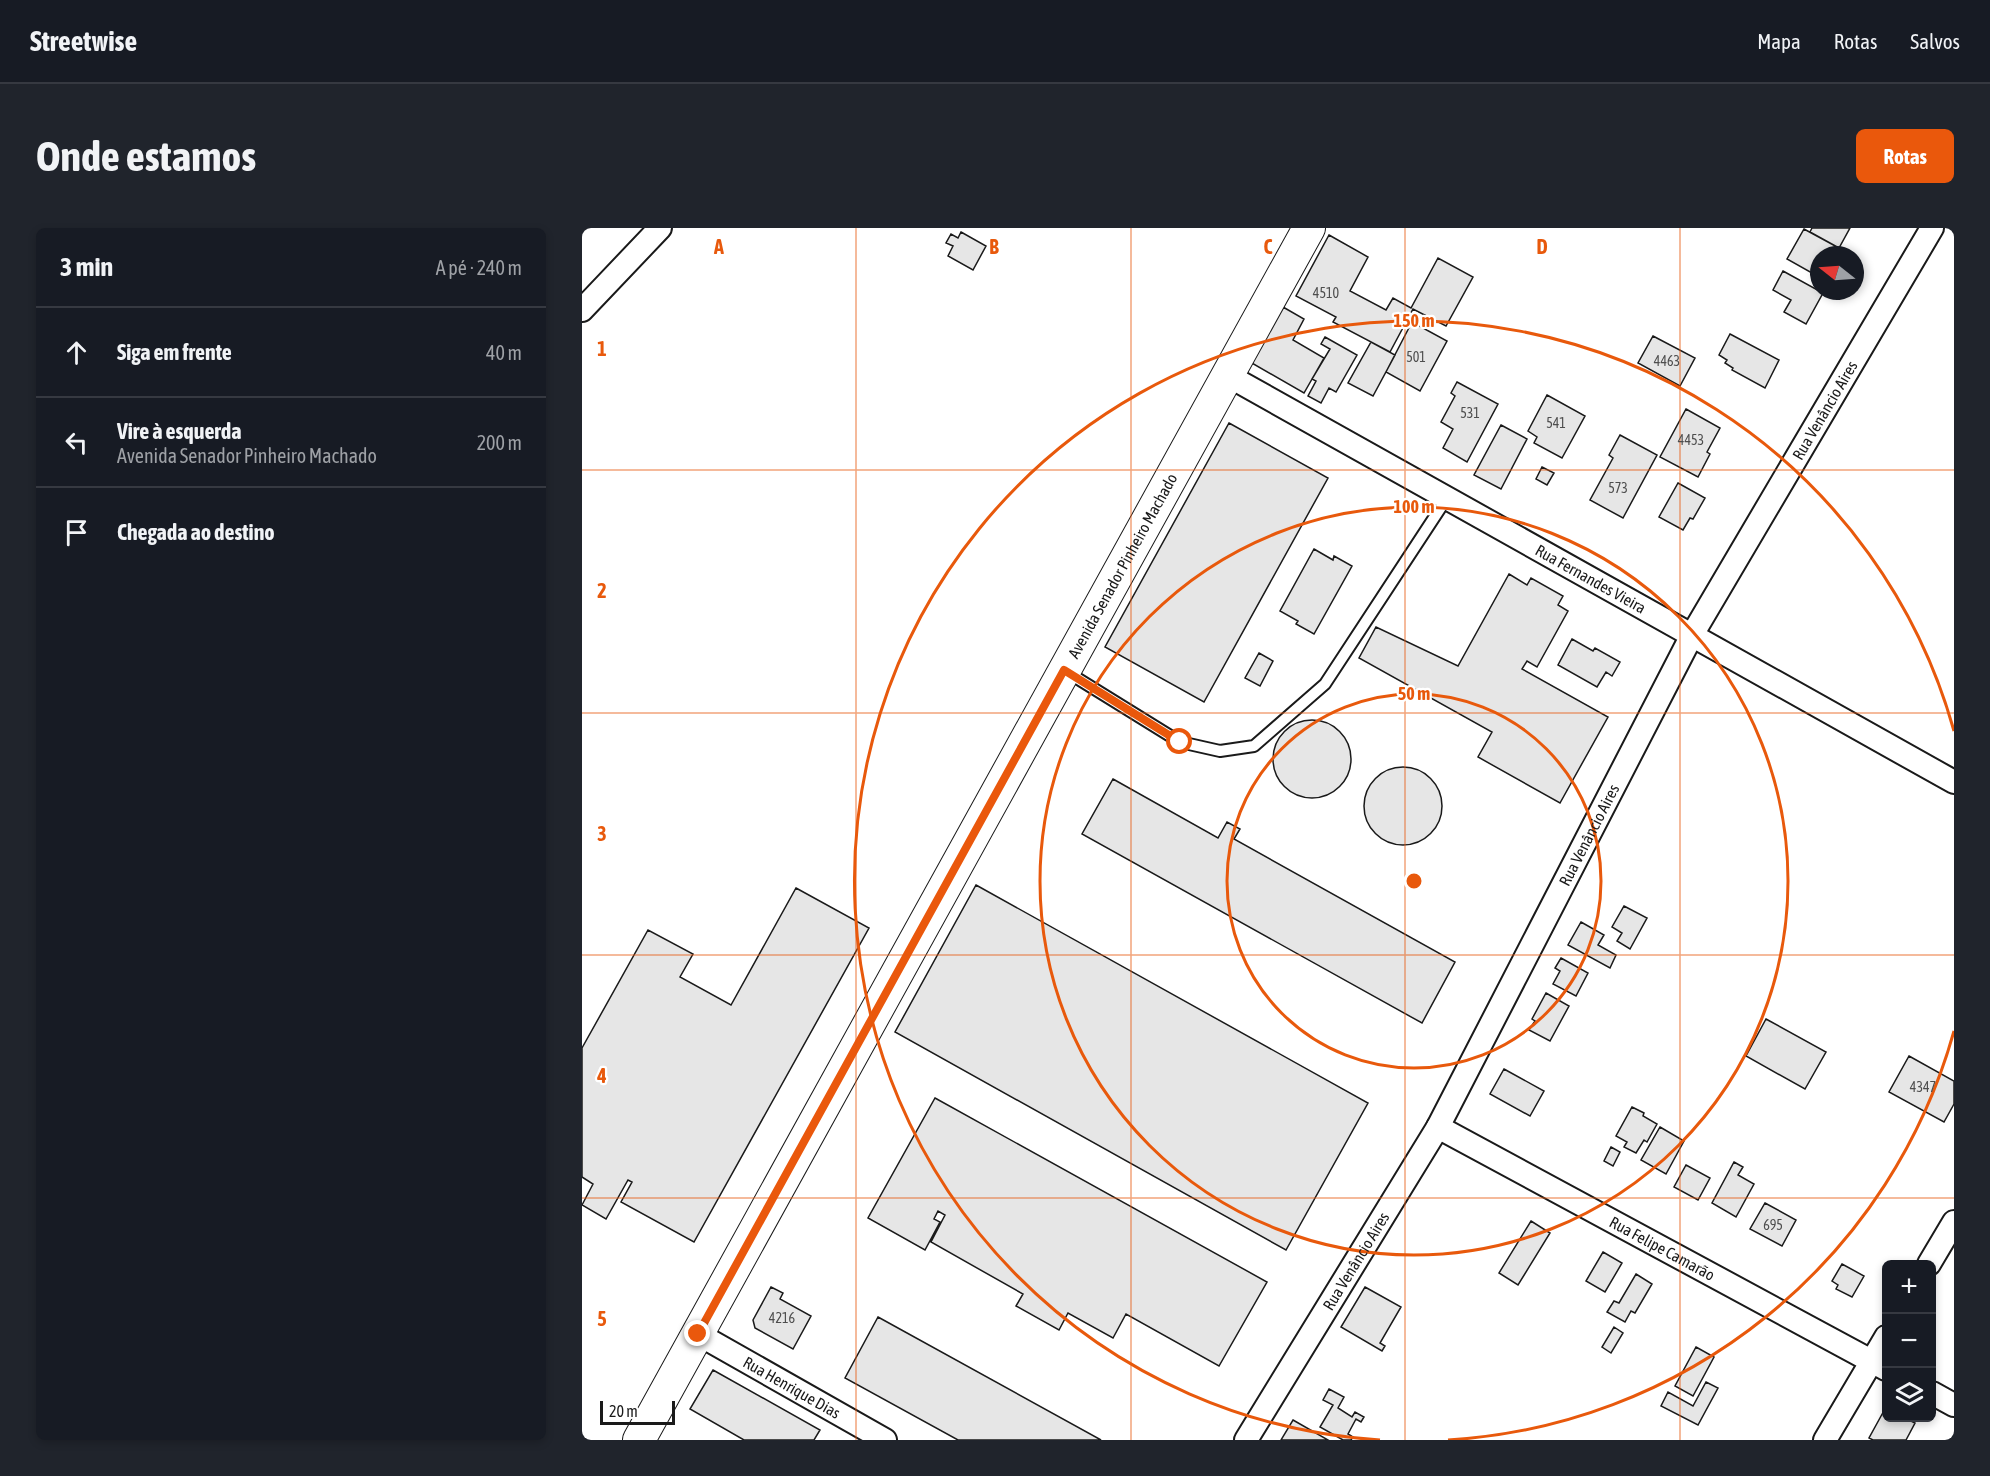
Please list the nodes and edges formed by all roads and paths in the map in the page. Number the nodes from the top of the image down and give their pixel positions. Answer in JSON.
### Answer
{"nodes":[{"id":1,"x":660,"y":228,"type":"edge"},
{"id":2,"x":1309,"y":228,"type":"edge"},
{"id":3,"x":1932,"y":228,"type":"edge"},
{"id":4,"x":582,"y":310,"type":"edge"},
{"id":5,"x":1227,"y":375,"type":"junction"},
{"id":6,"x":1447,"y":498,"type":"junction"},
{"id":7,"x":1692,"y":635,"type":"junction"},
{"id":8,"x":1064,"y":670,"type":"junction"},
{"id":9,"x":1954,"y":782,"type":"edge"},
{"id":10,"x":1438,"y":1127,"type":"junction"},
{"id":11,"x":1954,"y":1222,"type":"edge"},
{"id":12,"x":1931,"y":1260,"type":"edge"},
{"id":13,"x":698,"y":1334,"type":"junction"},
{"id":14,"x":1879,"y":1365,"type":"edge"},
{"id":15,"x":1936,"y":1395,"type":"edge"},
{"id":16,"x":1954,"y":1405,"type":"edge"},
{"id":17,"x":639,"y":1440,"type":"edge"},
{"id":18,"x":885,"y":1440,"type":"edge"},
{"id":19,"x":1246,"y":1440,"type":"edge"},
{"id":20,"x":1825,"y":1440,"type":"edge"}],
"edges":[{"from":1,"to":4,"type":"street"},
{"from":2,"to":5,"type":"main road","name":"Avenida Senador Pinheiro Machado"},
{"from":3,"to":7,"type":"street","name":"Rua Venâncio Aires"},
{"from":5,"to":6,"type":"street","name":"Rua Fernandes Vieira"},
{"from":5,"to":8,"type":"main road","name":"Avenida Senador Pinheiro Machado"},
{"from":6,"to":7,"type":"street","name":"Rua Fernandes Vieira"},
{"from":6,"to":8,"type":"lane"},
{"from":7,"to":9,"type":"street","name":"Rua Fernandes Vieira"},
{"from":7,"to":10,"type":"street","name":"Rua Venâncio Aires"},
{"from":8,"to":13,"type":"main road","name":"Avenida Senador Pinheiro Machado"},
{"from":10,"to":14,"type":"street","name":"Rua Felipe Camarão"},
{"from":10,"to":19,"type":"street","name":"Rua Venâncio Aires"},
{"from":11,"to":12,"type":"street"},
{"from":13,"to":17,"type":"main road","name":"Avenida Senador Pinheiro Machado"},
{"from":13,"to":18,"type":"street","name":"Rua Henrique Dias"},
{"from":14,"to":20,"type":"street"},
{"from":15,"to":16,"type":"street"}]}
